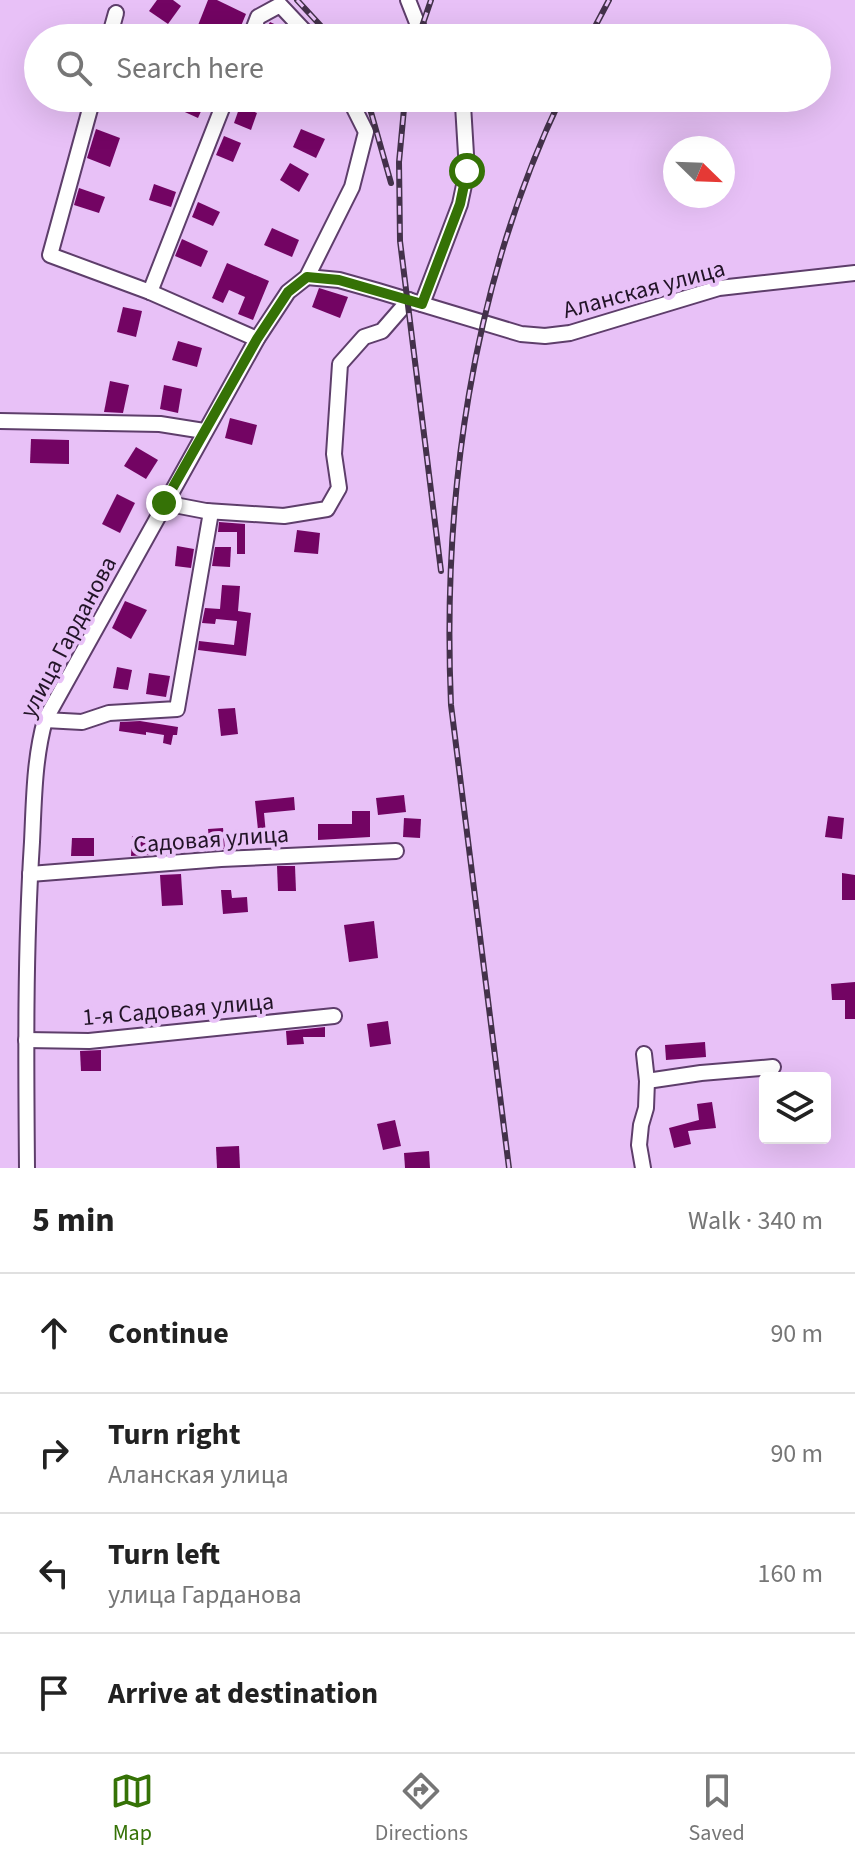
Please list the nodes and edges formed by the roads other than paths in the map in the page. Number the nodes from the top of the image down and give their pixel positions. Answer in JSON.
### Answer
{"nodes":[{"id":1,"x":408,"y":0,"type":"edge"},
{"id":2,"x":116,"y":13,"type":"dead end"},
{"id":3,"x":113,"y":24,"type":"edge"},
{"id":4,"x":255,"y":24,"type":"edge"},
{"id":5,"x":298,"y":24,"type":"edge"},
{"id":6,"x":417,"y":24,"type":"edge"},
{"id":7,"x":89,"y":112,"type":"edge"},
{"id":8,"x":221,"y":112,"type":"edge"},
{"id":9,"x":356,"y":112,"type":"edge"},
{"id":10,"x":463,"y":112,"type":"edge"},
{"id":11,"x":853,"y":269,"type":"edge"},
{"id":12,"x":307,"y":277,"type":"junction"},
{"id":13,"x":150,"y":292,"type":"junction"},
{"id":14,"x":415,"y":302,"type":"junction"},
{"id":15,"x":257,"y":339,"type":"junction"},
{"id":16,"x":0,"y":421,"type":"edge"},
{"id":17,"x":204,"y":431,"type":"junction"},
{"id":18,"x":164,"y":503,"type":"junction"},
{"id":19,"x":206,"y":511,"type":"junction"},
{"id":20,"x":45,"y":720,"type":"junction"},
{"id":21,"x":396,"y":851,"type":"dead end"},
{"id":22,"x":30,"y":874,"type":"junction"},
{"id":23,"x":334,"y":1016,"type":"dead end"},
{"id":24,"x":26,"y":1040,"type":"junction"},
{"id":25,"x":644,"y":1054,"type":"dead end"},
{"id":26,"x":773,"y":1067,"type":"dead end"},
{"id":27,"x":647,"y":1081,"type":"junction"},
{"id":28,"x":27,"y":1168,"type":"edge"},
{"id":29,"x":643,"y":1168,"type":"edge"}],
"edges":[{"from":1,"to":6,"type":"street"},
{"from":2,"to":3,"type":"street"},
{"from":4,"to":5,"type":"street"},
{"from":7,"to":13,"type":"street"},
{"from":8,"to":13,"type":"street"},
{"from":9,"to":12,"type":"street","name":"улица Гарданова"},
{"from":10,"to":14,"type":"street"},
{"from":11,"to":14,"type":"street","name":"Аланская улица"},
{"from":12,"to":14,"type":"street","name":"Аланская улица"},
{"from":12,"to":15,"type":"street","name":"улица Гарданова"},
{"from":13,"to":15,"type":"street"},
{"from":14,"to":19,"type":"street"},
{"from":15,"to":17,"type":"street","name":"улица Гарданова"},
{"from":16,"to":17,"type":"street"},
{"from":17,"to":18,"type":"street","name":"улица Гарданова"},
{"from":18,"to":19,"type":"street"},
{"from":18,"to":20,"type":"street","name":"улица Гарданова"},
{"from":19,"to":20,"type":"street"},
{"from":20,"to":22,"type":"street","name":"улица Гарданова"},
{"from":21,"to":22,"type":"street","name":"Садовая улица"},
{"from":22,"to":24,"type":"street","name":"улица Гарданова"},
{"from":23,"to":24,"type":"street","name":"1-я Садовая улица"},
{"from":24,"to":28,"type":"street","name":"улица Гарданова"},
{"from":25,"to":27,"type":"street"},
{"from":26,"to":27,"type":"street"},
{"from":27,"to":29,"type":"street"}]}
